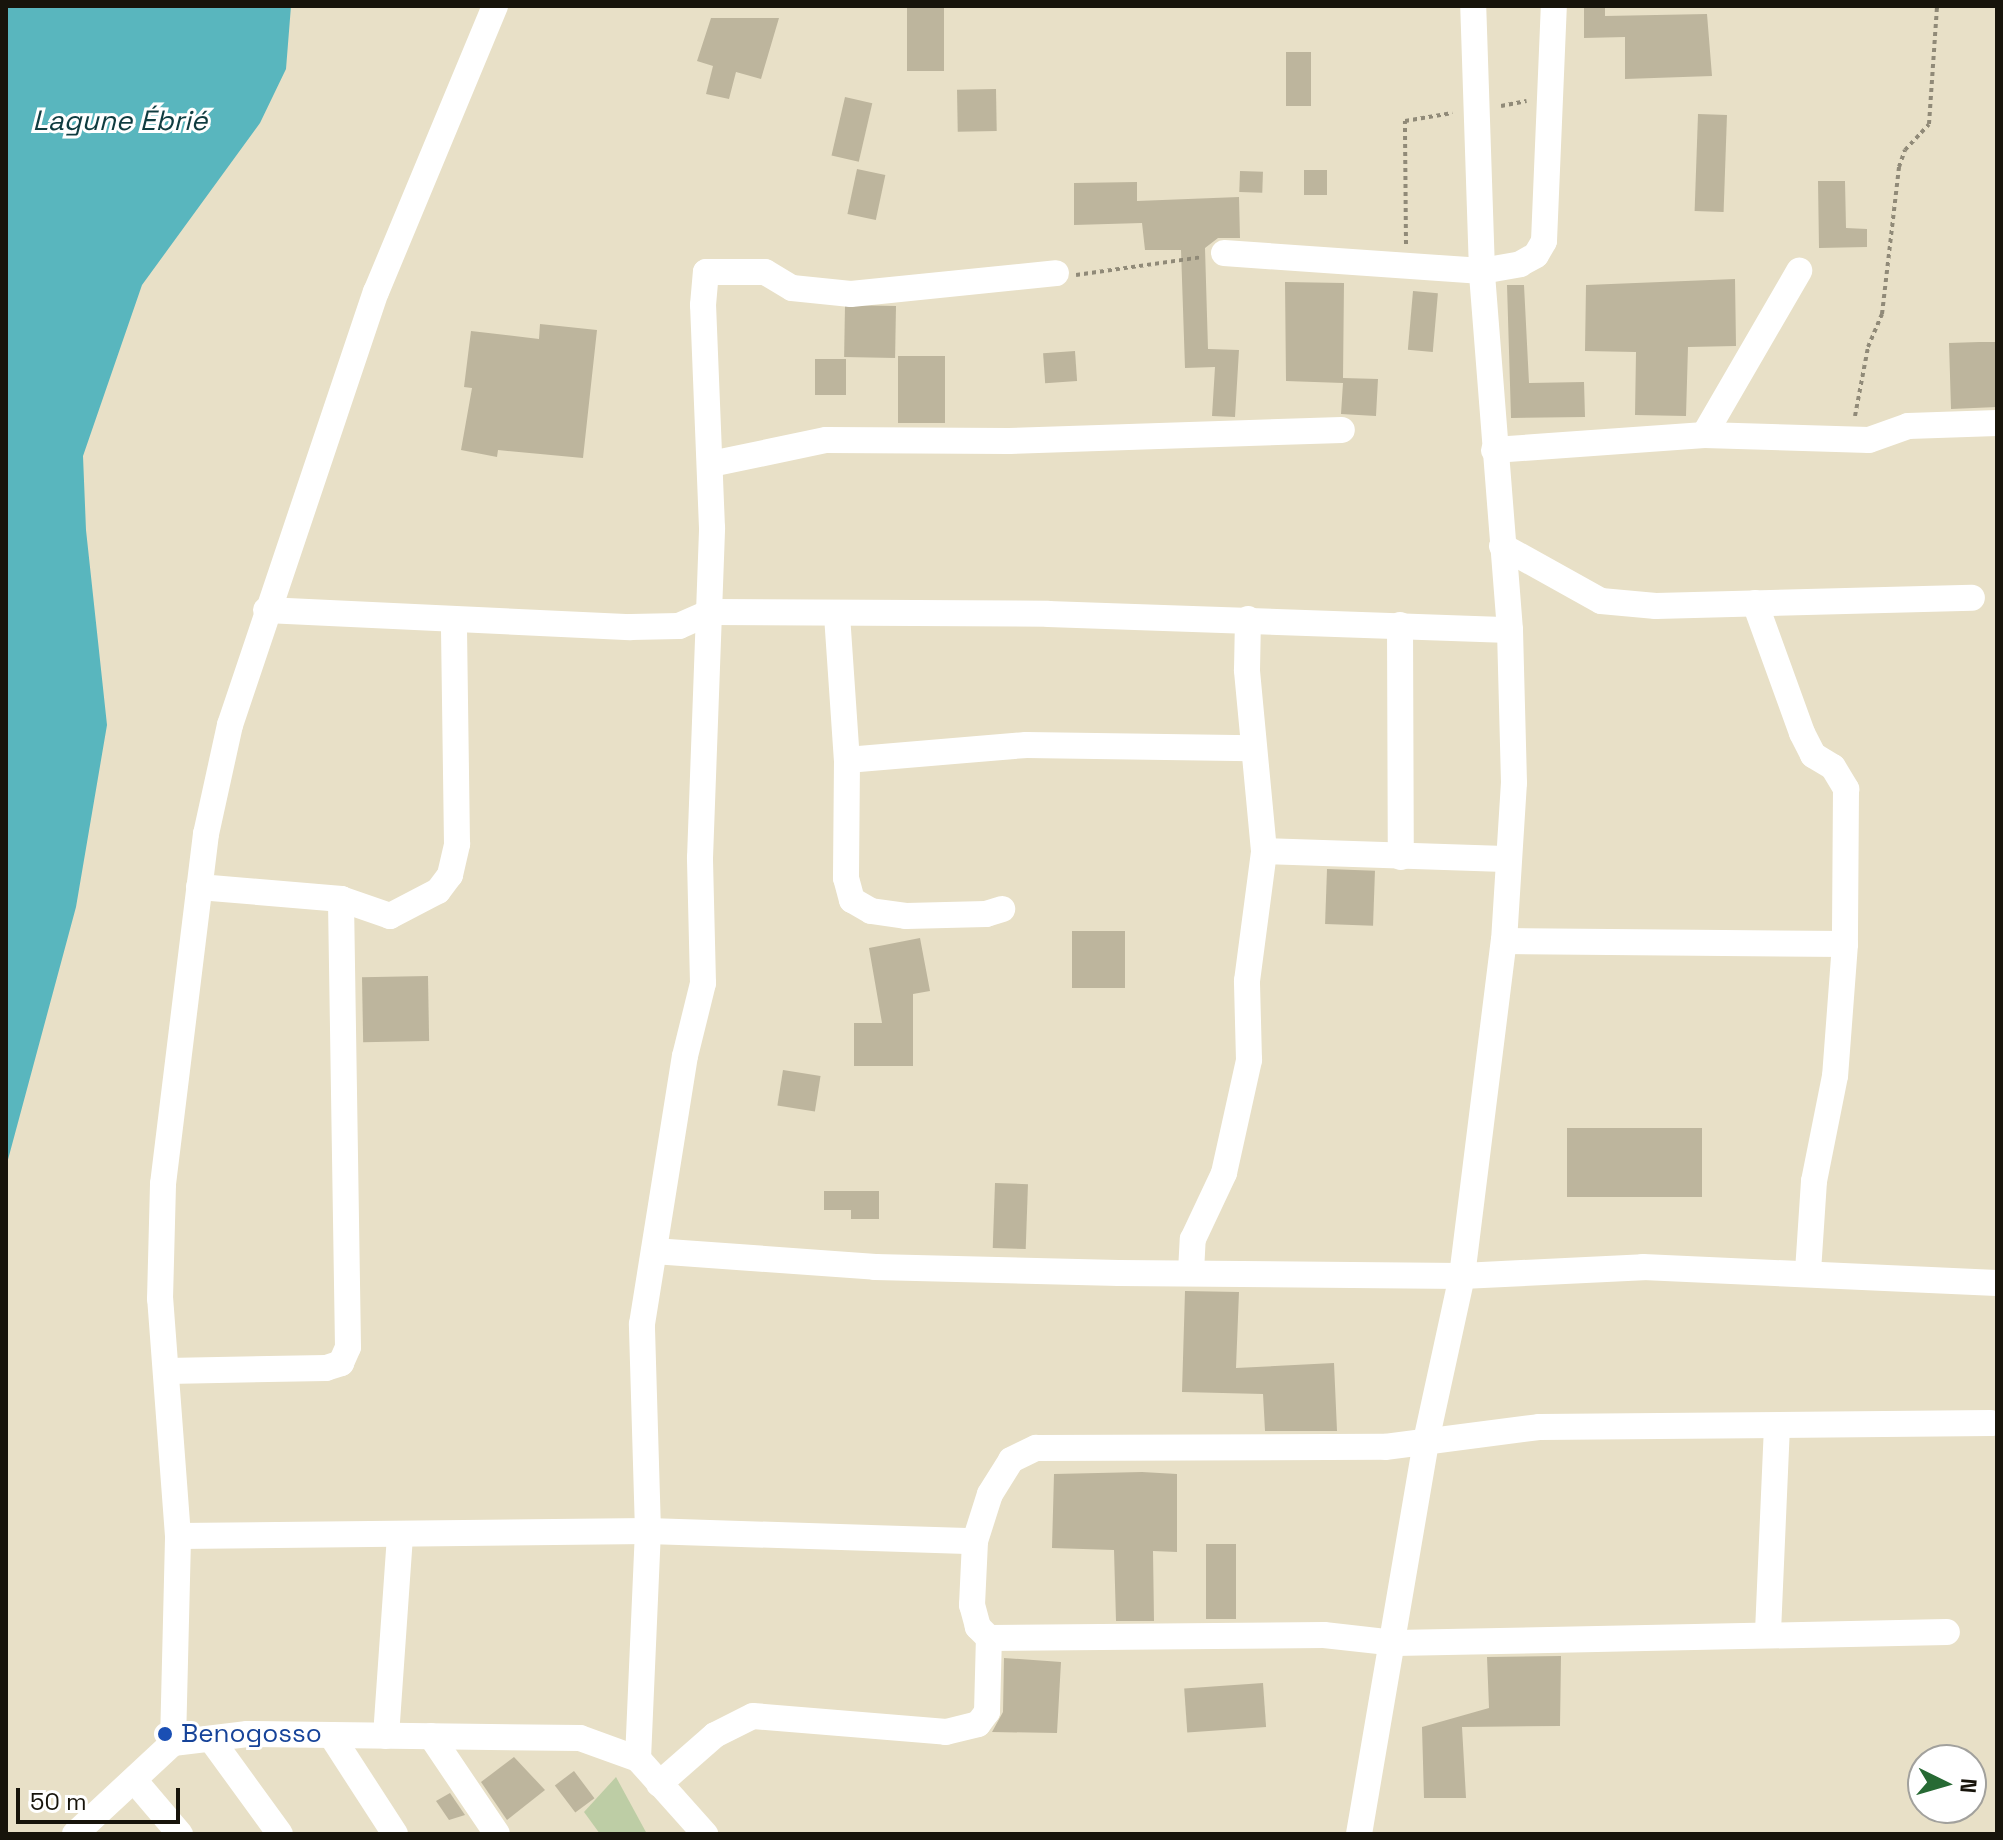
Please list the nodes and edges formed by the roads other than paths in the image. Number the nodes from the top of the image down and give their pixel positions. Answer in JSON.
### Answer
{"nodes":[{"id":1,"x":495,"y":6,"type":"edge"},
{"id":2,"x":1473,"y":6,"type":"edge"},
{"id":3,"x":1554,"y":6,"type":"edge"},
{"id":4,"x":1224,"y":253,"type":"road end"},
{"id":5,"x":1482,"y":271,"type":"junction"},
{"id":6,"x":1799,"y":271,"type":"dead end"},
{"id":7,"x":1056,"y":273,"type":"road end"},
{"id":8,"x":1997,"y":423,"type":"edge"},
{"id":9,"x":1342,"y":430,"type":"dead end"},
{"id":10,"x":1704,"y":435,"type":"junction"},
{"id":11,"x":1494,"y":450,"type":"junction"},
{"id":12,"x":711,"y":464,"type":"junction"},
{"id":13,"x":1502,"y":546,"type":"junction"},
{"id":14,"x":1972,"y":598,"type":"dead end"},
{"id":15,"x":1755,"y":603,"type":"junction"},
{"id":16,"x":266,"y":610,"type":"junction"},
{"id":17,"x":711,"y":612,"type":"junction"},
{"id":18,"x":837,"y":615,"type":"junction"},
{"id":19,"x":454,"y":619,"type":"junction"},
{"id":20,"x":1248,"y":619,"type":"junction"},
{"id":21,"x":1400,"y":625,"type":"junction"},
{"id":22,"x":1510,"y":630,"type":"junction"},
{"id":23,"x":1253,"y":748,"type":"junction"},
{"id":24,"x":847,"y":760,"type":"junction"},
{"id":25,"x":1264,"y":851,"type":"junction"},
{"id":26,"x":1401,"y":857,"type":"junction"},
{"id":27,"x":1505,"y":859,"type":"junction"},
{"id":28,"x":199,"y":887,"type":"junction"},
{"id":29,"x":341,"y":899,"type":"junction"},
{"id":30,"x":1002,"y":909,"type":"dead end"},
{"id":31,"x":1504,"y":941,"type":"junction"},
{"id":32,"x":1845,"y":944,"type":"junction"},
{"id":33,"x":654,"y":1251,"type":"junction"},
{"id":34,"x":1191,"y":1272,"type":"junction"},
{"id":35,"x":1808,"y":1272,"type":"junction"},
{"id":36,"x":1462,"y":1276,"type":"junction"},
{"id":37,"x":1997,"y":1283,"type":"edge"},
{"id":38,"x":167,"y":1371,"type":"junction"},
{"id":39,"x":1991,"y":1423,"type":"dead end"},
{"id":40,"x":1777,"y":1427,"type":"junction"},
{"id":41,"x":1426,"y":1441,"type":"junction"},
{"id":42,"x":648,"y":1531,"type":"junction"},
{"id":43,"x":400,"y":1535,"type":"junction"},
{"id":44,"x":178,"y":1536,"type":"junction"},
{"id":45,"x":975,"y":1541,"type":"junction"},
{"id":46,"x":1768,"y":1632,"type":"junction"},
{"id":47,"x":1947,"y":1632,"type":"dead end"},
{"id":48,"x":989,"y":1638,"type":"junction"},
{"id":49,"x":1395,"y":1643,"type":"junction"},
{"id":50,"x":331,"y":1735,"type":"junction"},
{"id":51,"x":386,"y":1736,"type":"junction"},
{"id":52,"x":431,"y":1736,"type":"junction"},
{"id":53,"x":211,"y":1739,"type":"junction"},
{"id":54,"x":173,"y":1743,"type":"junction"},
{"id":55,"x":638,"y":1759,"type":"junction"},
{"id":56,"x":134,"y":1780,"type":"junction"},
{"id":57,"x":659,"y":1784,"type":"junction"},
{"id":58,"x":75,"y":1834,"type":"edge"},
{"id":59,"x":180,"y":1834,"type":"edge"},
{"id":60,"x":280,"y":1834,"type":"edge"},
{"id":61,"x":395,"y":1834,"type":"edge"},
{"id":62,"x":497,"y":1834,"type":"edge"},
{"id":63,"x":705,"y":1834,"type":"edge"},
{"id":64,"x":1359,"y":1834,"type":"edge"}],
"edges":[{"from":1,"to":16,"type":"street"},
{"from":2,"to":5,"type":"street"},
{"from":3,"to":5,"type":"street"},
{"from":4,"to":5,"type":"street"},
{"from":5,"to":11,"type":"street"},
{"from":6,"to":10,"type":"street"},
{"from":7,"to":12,"type":"street"},
{"from":8,"to":10,"type":"street"},
{"from":9,"to":12,"type":"street"},
{"from":10,"to":11,"type":"street"},
{"from":11,"to":13,"type":"street"},
{"from":12,"to":17,"type":"street"},
{"from":13,"to":15,"type":"street"},
{"from":13,"to":22,"type":"street"},
{"from":14,"to":15,"type":"street"},
{"from":15,"to":32,"type":"street"},
{"from":16,"to":19,"type":"street"},
{"from":16,"to":28,"type":"street"},
{"from":17,"to":18,"type":"street"},
{"from":17,"to":19,"type":"street"},
{"from":17,"to":33,"type":"street"},
{"from":18,"to":20,"type":"street"},
{"from":18,"to":24,"type":"street"},
{"from":19,"to":29,"type":"street"},
{"from":20,"to":21,"type":"street"},
{"from":20,"to":23,"type":"street"},
{"from":21,"to":22,"type":"street"},
{"from":21,"to":26,"type":"street"},
{"from":22,"to":27,"type":"street"},
{"from":23,"to":24,"type":"street"},
{"from":23,"to":25,"type":"street"},
{"from":24,"to":30,"type":"street"},
{"from":25,"to":26,"type":"street"},
{"from":25,"to":34,"type":"street"},
{"from":26,"to":27,"type":"street"},
{"from":27,"to":31,"type":"street"},
{"from":28,"to":29,"type":"street"},
{"from":28,"to":38,"type":"street"},
{"from":29,"to":38,"type":"street"},
{"from":31,"to":32,"type":"street"},
{"from":31,"to":36,"type":"street"},
{"from":32,"to":35,"type":"street"},
{"from":33,"to":34,"type":"street"},
{"from":33,"to":42,"type":"street"},
{"from":34,"to":36,"type":"street"},
{"from":35,"to":36,"type":"street"},
{"from":35,"to":37,"type":"street"},
{"from":36,"to":41,"type":"street"},
{"from":38,"to":44,"type":"street"},
{"from":39,"to":40,"type":"street"},
{"from":40,"to":41,"type":"street"},
{"from":40,"to":46,"type":"street"},
{"from":41,"to":45,"type":"street"},
{"from":41,"to":49,"type":"street"},
{"from":42,"to":43,"type":"street"},
{"from":42,"to":45,"type":"street"},
{"from":42,"to":55,"type":"street"},
{"from":43,"to":44,"type":"street"},
{"from":43,"to":51,"type":"street"},
{"from":44,"to":54,"type":"street"},
{"from":45,"to":48,"type":"street"},
{"from":46,"to":47,"type":"street"},
{"from":46,"to":49,"type":"street"},
{"from":48,"to":49,"type":"street"},
{"from":48,"to":57,"type":"street"},
{"from":49,"to":64,"type":"street"},
{"from":50,"to":51,"type":"street"},
{"from":50,"to":53,"type":"street"},
{"from":50,"to":61,"type":"street"},
{"from":51,"to":52,"type":"street"},
{"from":52,"to":55,"type":"street"},
{"from":52,"to":62,"type":"street"},
{"from":53,"to":54,"type":"street"},
{"from":53,"to":60,"type":"street"},
{"from":54,"to":56,"type":"street"},
{"from":55,"to":57,"type":"street"},
{"from":56,"to":58,"type":"street"},
{"from":56,"to":59,"type":"street"},
{"from":57,"to":63,"type":"street"}]}
